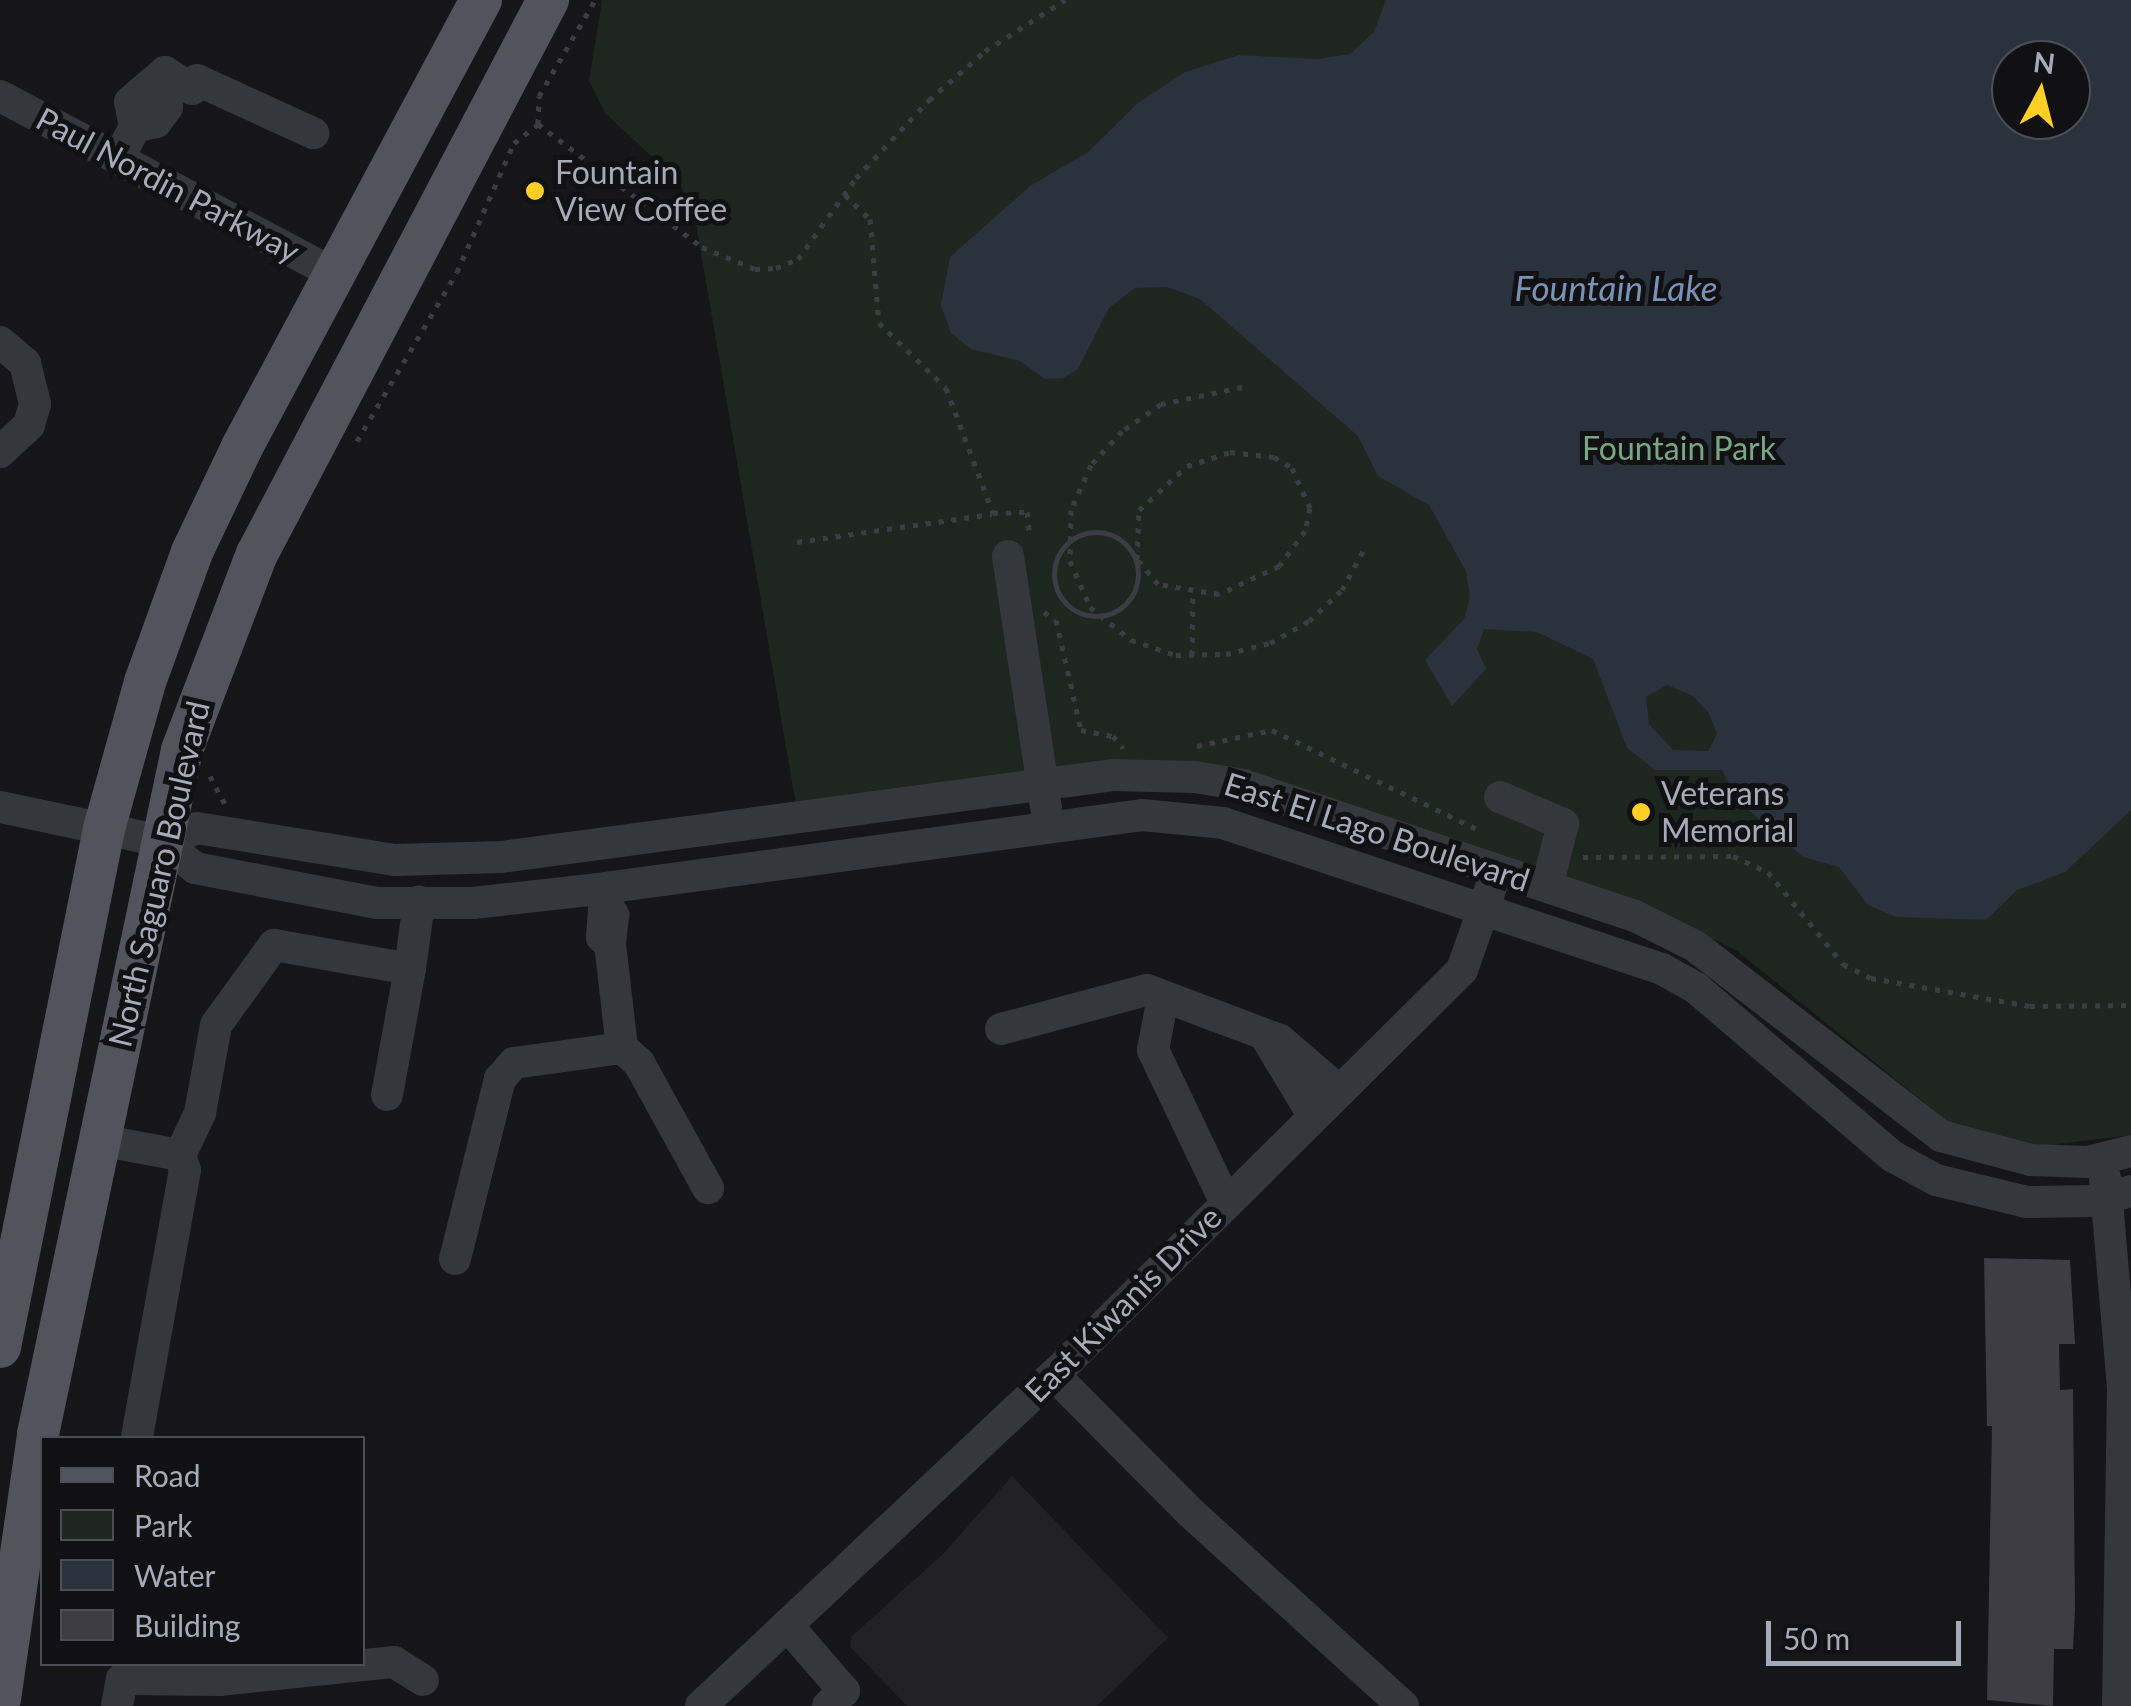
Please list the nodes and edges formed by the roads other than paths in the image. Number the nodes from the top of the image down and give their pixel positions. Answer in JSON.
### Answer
{"nodes":[{"id":1,"x":481,"y":0,"type":"edge"},
{"id":2,"x":548,"y":0,"type":"edge"},
{"id":3,"x":0,"y":96,"type":"edge"},
{"id":4,"x":313,"y":134,"type":"dead end"},
{"id":5,"x":118,"y":158,"type":"junction"},
{"id":6,"x":335,"y":274,"type":"junction"},
{"id":7,"x":0,"y":342,"type":"edge"},
{"id":8,"x":341,"y":431,"type":"junction"},
{"id":9,"x":0,"y":452,"type":"edge"},
{"id":10,"x":1019,"y":551,"type":"road end"},
{"id":11,"x":1043,"y":785,"type":"junction"},
{"id":12,"x":1500,"y":796,"type":"dead end"},
{"id":13,"x":0,"y":807,"type":"edge"},
{"id":14,"x":837,"y":814,"type":"junction"},
{"id":15,"x":1048,"y":826,"type":"junction"},
{"id":16,"x":104,"y":829,"type":"junction"},
{"id":17,"x":162,"y":840,"type":"junction"},
{"id":18,"x":846,"y":853,"type":"junction"},
{"id":19,"x":1498,"y":854,"type":"junction"},
{"id":20,"x":1548,"y":886,"type":"junction"},
{"id":21,"x":600,"y":898,"type":"junction"},
{"id":22,"x":419,"y":902,"type":"junction"},
{"id":23,"x":1484,"y":907,"type":"junction"},
{"id":24,"x":410,"y":969,"type":"junction"},
{"id":25,"x":1163,"y":996,"type":"junction"},
{"id":26,"x":1001,"y":1029,"type":"dead end"},
{"id":27,"x":1266,"y":1037,"type":"junction"},
{"id":28,"x":622,"y":1048,"type":"junction"},
{"id":29,"x":1339,"y":1091,"type":"junction"},
{"id":30,"x":387,"y":1095,"type":"dead end"},
{"id":31,"x":1313,"y":1115,"type":"junction"},
{"id":32,"x":1914,"y":1120,"type":"junction"},
{"id":33,"x":98,"y":1140,"type":"junction"},
{"id":34,"x":1886,"y":1151,"type":"junction"},
{"id":35,"x":180,"y":1155,"type":"junction"},
{"id":36,"x":2116,"y":1155,"type":"edge"},
{"id":37,"x":708,"y":1188,"type":"dead end"},
{"id":38,"x":2120,"y":1194,"type":"edge"},
{"id":39,"x":1226,"y":1203,"type":"junction"},
{"id":40,"x":455,"y":1258,"type":"dead end"},
{"id":41,"x":2123,"y":1261,"type":"edge"},
{"id":42,"x":4,"y":1303,"type":"edge"},
{"id":43,"x":0,"y":1347,"type":"edge"},
{"id":44,"x":1054,"y":1375,"type":"junction"},
{"id":45,"x":137,"y":1436,"type":"edge"},
{"id":46,"x":23,"y":1500,"type":"edge"},
{"id":47,"x":2125,"y":1563,"type":"edge"},
{"id":48,"x":787,"y":1626,"type":"junction"},
{"id":49,"x":365,"y":1665,"type":"edge"},
{"id":50,"x":355,"y":1666,"type":"edge"},
{"id":51,"x":423,"y":1680,"type":"dead end"},
{"id":52,"x":0,"y":1698,"type":"edge"},
{"id":53,"x":117,"y":1706,"type":"edge"},
{"id":54,"x":701,"y":1706,"type":"edge"},
{"id":55,"x":828,"y":1706,"type":"edge"},
{"id":56,"x":1404,"y":1706,"type":"edge"},
{"id":57,"x":2118,"y":1706,"type":"edge"}],
"edges":[{"from":1,"to":6,"type":"main road","name":"North Saguaro Boulevard"},
{"from":2,"to":8,"type":"main road","name":"North Saguaro Boulevard"},
{"from":3,"to":5,"type":"street","name":"Paul Nordin Parkway"},
{"from":4,"to":5,"type":"street"},
{"from":5,"to":6,"type":"street","name":"Paul Nordin Parkway"},
{"from":6,"to":8,"type":"main road"},
{"from":6,"to":16,"type":"main road","name":"North Saguaro Boulevard"},
{"from":7,"to":9,"type":"street"},
{"from":8,"to":17,"type":"main road","name":"North Saguaro Boulevard"},
{"from":10,"to":11,"type":"street"},
{"from":11,"to":14,"type":"street","name":"East El Lago Boulevard"},
{"from":11,"to":15,"type":"street"},
{"from":11,"to":19,"type":"street","name":"East El Lago Boulevard"},
{"from":12,"to":20,"type":"street"},
{"from":13,"to":16,"type":"street"},
{"from":14,"to":17,"type":"street","name":"East El Lago Boulevard"},
{"from":14,"to":18,"type":"street"},
{"from":15,"to":18,"type":"street","name":"East El Lago Boulevard"},
{"from":15,"to":23,"type":"street","name":"East El Lago Boulevard"},
{"from":16,"to":17,"type":"street"},
{"from":16,"to":42,"type":"main road","name":"North Saguaro Boulevard"},
{"from":17,"to":22,"type":"street"},
{"from":17,"to":33,"type":"main road","name":"North Saguaro Boulevard"},
{"from":18,"to":21,"type":"street"},
{"from":19,"to":20,"type":"street","name":"East El Lago Boulevard"},
{"from":19,"to":23,"type":"street","name":"East Kiwanis Drive"},
{"from":20,"to":32,"type":"street","name":"East El Lago Boulevard"},
{"from":21,"to":22,"type":"street"},
{"from":21,"to":28,"type":"street"},
{"from":22,"to":24,"type":"street"},
{"from":23,"to":29,"type":"street","name":"East Kiwanis Drive"},
{"from":23,"to":34,"type":"street","name":"East El Lago Boulevard"},
{"from":24,"to":30,"type":"street"},
{"from":24,"to":35,"type":"street"},
{"from":25,"to":26,"type":"street"},
{"from":25,"to":27,"type":"street"},
{"from":25,"to":39,"type":"street"},
{"from":27,"to":29,"type":"street"},
{"from":27,"to":31,"type":"street"},
{"from":28,"to":37,"type":"street"},
{"from":28,"to":40,"type":"street"},
{"from":29,"to":31,"type":"street","name":"East Kiwanis Drive"},
{"from":31,"to":39,"type":"street","name":"East Kiwanis Drive"},
{"from":32,"to":34,"type":"street"},
{"from":32,"to":36,"type":"street","name":"East El Lago Boulevard"},
{"from":33,"to":35,"type":"street"},
{"from":33,"to":46,"type":"main road","name":"North Saguaro Boulevard"},
{"from":34,"to":38,"type":"street","name":"East El Lago Boulevard"},
{"from":35,"to":45,"type":"street"},
{"from":36,"to":38,"type":"street"},
{"from":38,"to":41,"type":"street"},
{"from":39,"to":44,"type":"street","name":"East Kiwanis Drive"},
{"from":41,"to":47,"type":"street"},
{"from":42,"to":43,"type":"main road","name":"North Saguaro Boulevard"},
{"from":44,"to":48,"type":"street","name":"East Kiwanis Drive"},
{"from":44,"to":56,"type":"street"},
{"from":46,"to":52,"type":"main road","name":"North Saguaro Boulevard"},
{"from":47,"to":57,"type":"street"},
{"from":48,"to":54,"type":"street","name":"East Kiwanis Drive"},
{"from":48,"to":55,"type":"street"},
{"from":49,"to":51,"type":"street"},
{"from":50,"to":53,"type":"street"}]}
